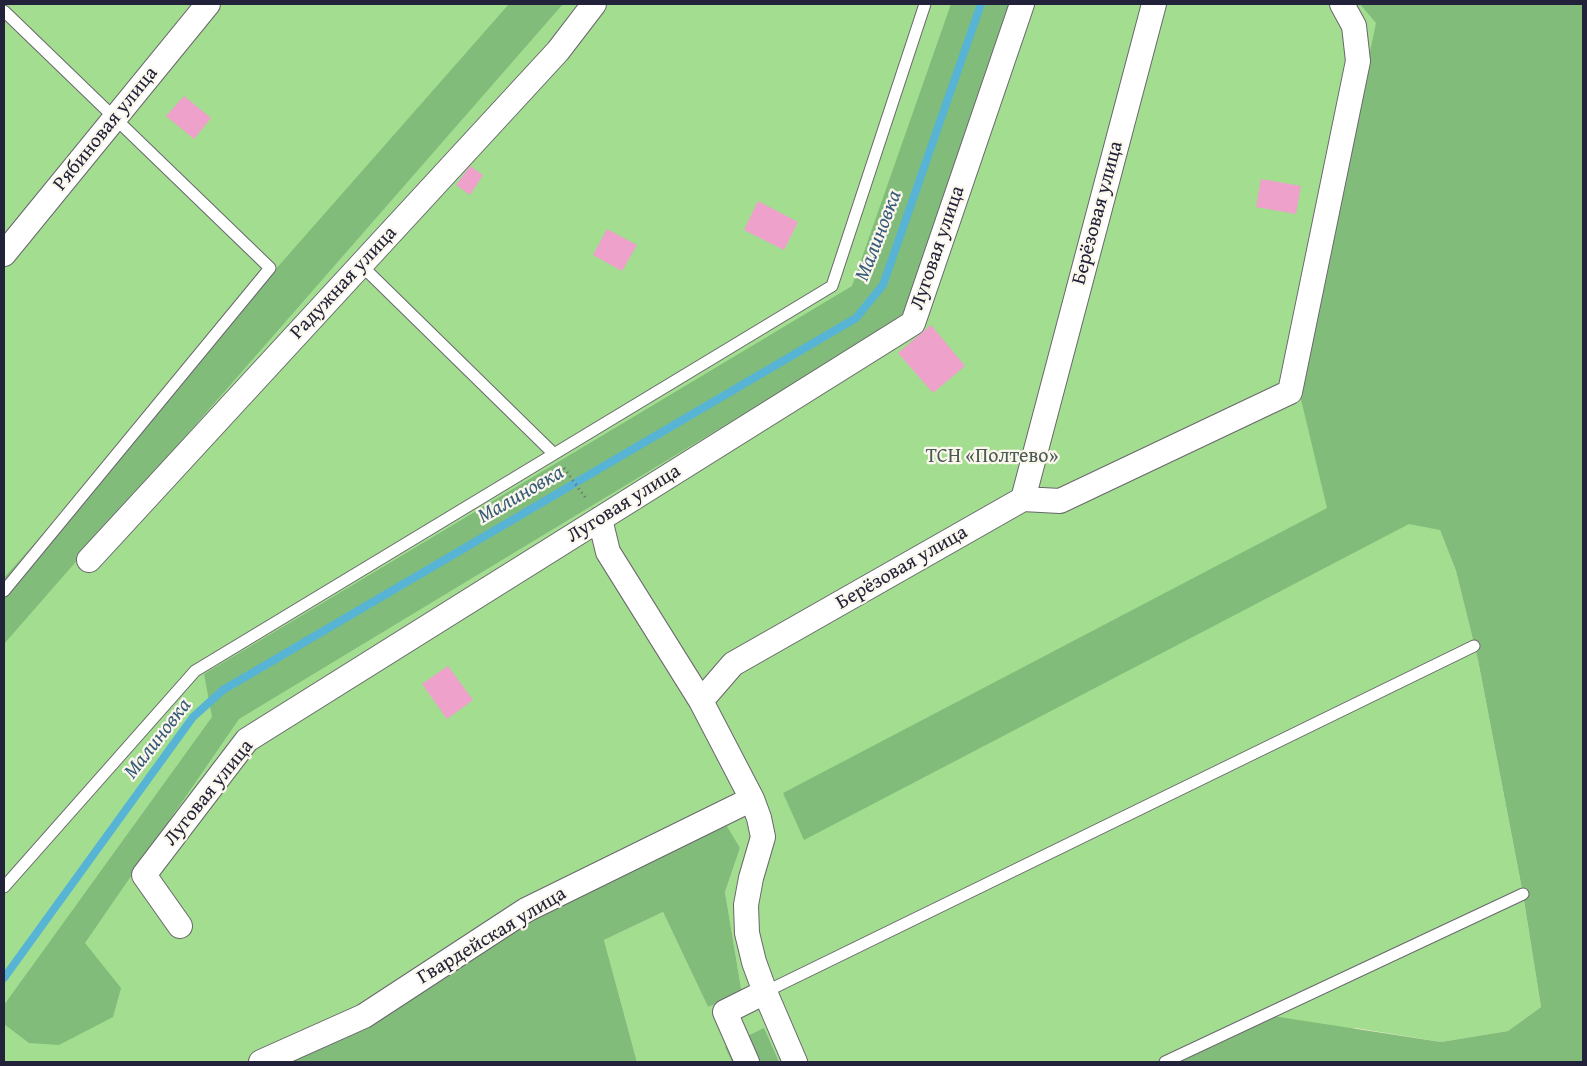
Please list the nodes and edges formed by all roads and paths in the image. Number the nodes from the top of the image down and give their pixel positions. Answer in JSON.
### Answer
{"nodes":[{"id":1,"x":208,"y":4,"type":"edge"},
{"id":2,"x":594,"y":4,"type":"edge"},
{"id":3,"x":925,"y":4,"type":"edge"},
{"id":4,"x":1022,"y":4,"type":"edge"},
{"id":5,"x":1154,"y":4,"type":"edge"},
{"id":6,"x":1342,"y":4,"type":"edge"},
{"id":7,"x":4,"y":11,"type":"edge"},
{"id":8,"x":115,"y":118,"type":"junction"},
{"id":9,"x":4,"y":254,"type":"edge"},
{"id":10,"x":361,"y":265,"type":"junction"},
{"id":11,"x":554,"y":454,"type":"junction"},
{"id":12,"x":1022,"y":500,"type":"junction"},
{"id":13,"x":600,"y":519,"type":"junction"},
{"id":14,"x":89,"y":560,"type":"dead end"},
{"id":15,"x":4,"y":591,"type":"edge"},
{"id":16,"x":1474,"y":646,"type":"dead end"},
{"id":17,"x":701,"y":701,"type":"junction"},
{"id":18,"x":752,"y":799,"type":"junction"},
{"id":19,"x":4,"y":887,"type":"edge"},
{"id":20,"x":1523,"y":894,"type":"dead end"},
{"id":21,"x":180,"y":926,"type":"dead end"},
{"id":22,"x":765,"y":992,"type":"junction"},
{"id":23,"x":261,"y":1062,"type":"edge"},
{"id":24,"x":747,"y":1062,"type":"edge"},
{"id":25,"x":795,"y":1062,"type":"edge"},
{"id":26,"x":1164,"y":1062,"type":"edge"}],
"edges":[{"from":1,"to":8,"type":"street","name":"Рябиновая улица"},
{"from":2,"to":10,"type":"street","name":"Радужная улица"},
{"from":3,"to":11,"type":"lane"},
{"from":4,"to":13,"type":"street","name":"Луговая улица"},
{"from":5,"to":12,"type":"street","name":"Берёзовая улица"},
{"from":6,"to":12,"type":"street"},
{"from":7,"to":8,"type":"lane"},
{"from":8,"to":9,"type":"street","name":"Рябиновая улица"},
{"from":8,"to":15,"type":"lane"},
{"from":10,"to":11,"type":"lane"},
{"from":10,"to":14,"type":"street","name":"Радужная улица"},
{"from":11,"to":13,"type":"path"},
{"from":11,"to":19,"type":"lane"},
{"from":12,"to":17,"type":"street","name":"Берёзовая улица"},
{"from":13,"to":17,"type":"street"},
{"from":13,"to":21,"type":"street","name":"Луговая улица"},
{"from":16,"to":22,"type":"lane"},
{"from":17,"to":18,"type":"street"},
{"from":18,"to":22,"type":"street"},
{"from":18,"to":23,"type":"street","name":"Гвардейская улица"},
{"from":20,"to":26,"type":"lane"},
{"from":22,"to":24,"type":"street"},
{"from":22,"to":25,"type":"street"}]}
